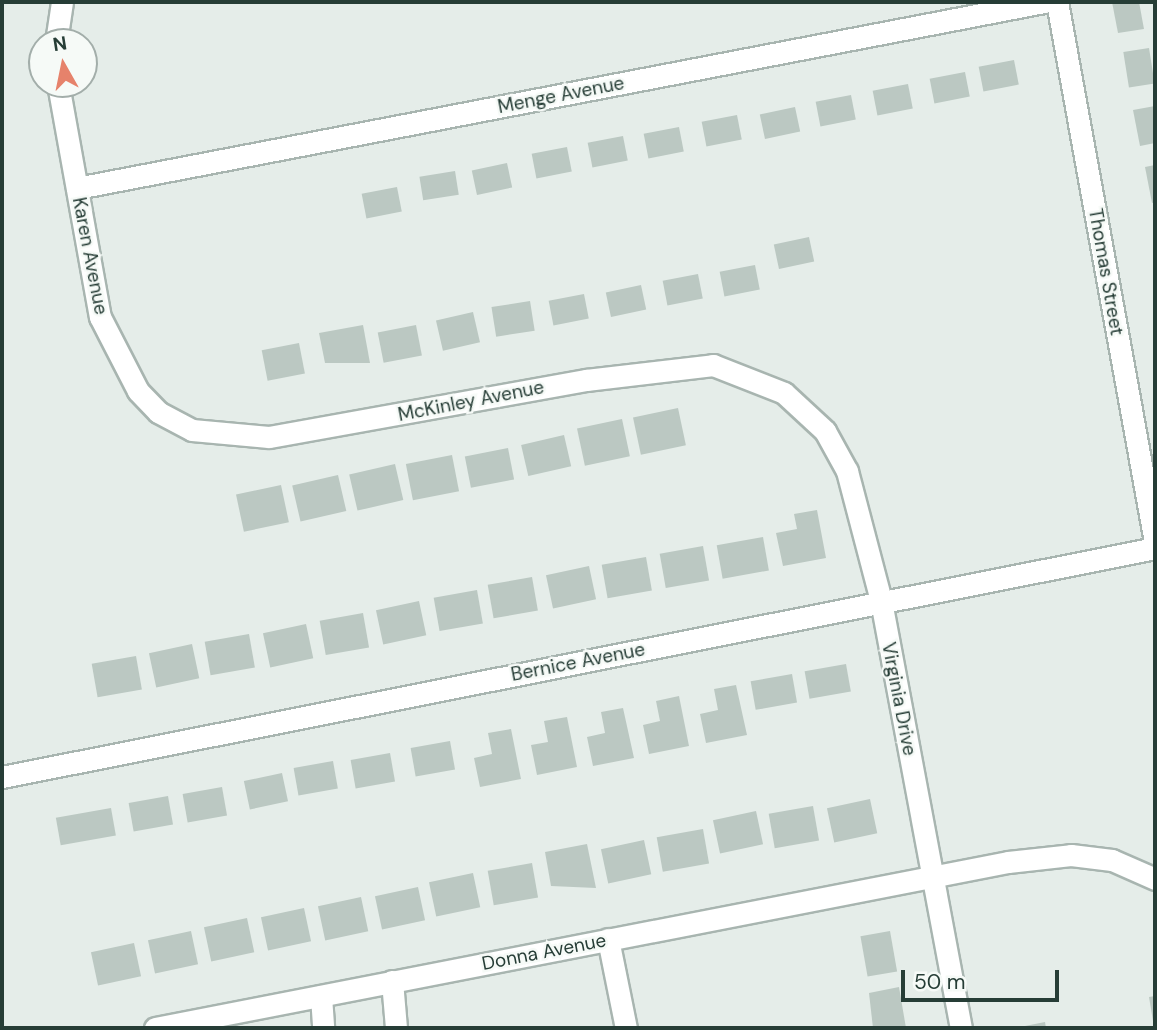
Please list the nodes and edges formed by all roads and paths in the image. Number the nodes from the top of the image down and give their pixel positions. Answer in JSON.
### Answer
{"nodes":[{"id":1,"x":62,"y":2,"type":"edge"},
{"id":2,"x":1044,"y":2,"type":"edge"},
{"id":3,"x":1057,"y":2,"type":"edge"},
{"id":4,"x":58,"y":28,"type":"edge"},
{"id":5,"x":61,"y":98,"type":"edge"},
{"id":6,"x":77,"y":188,"type":"junction"},
{"id":7,"x":784,"y":393,"type":"joint"},
{"id":8,"x":158,"y":412,"type":"joint"},
{"id":9,"x":1155,"y":542,"type":"edge"},
{"id":10,"x":1155,"y":548,"type":"edge"},
{"id":11,"x":881,"y":601,"type":"junction"},
{"id":12,"x":2,"y":777,"type":"edge"},
{"id":13,"x":933,"y":876,"type":"junction"},
{"id":14,"x":1155,"y":879,"type":"edge"},
{"id":15,"x":608,"y":939,"type":"junction"},
{"id":16,"x":392,"y":982,"type":"junction"},
{"id":17,"x":321,"y":996,"type":"junction"},
{"id":18,"x":180,"y":1026,"type":"edge"},
{"id":19,"x":155,"y":1028,"type":"edge"},
{"id":20,"x":323,"y":1028,"type":"edge"},
{"id":21,"x":396,"y":1028,"type":"edge"},
{"id":22,"x":626,"y":1028,"type":"edge"},
{"id":23,"x":961,"y":1028,"type":"edge"}],
"edges":[{"from":1,"to":4,"type":"street"},
{"from":2,"to":6,"type":"street","name":"Menge Avenue"},
{"from":3,"to":9,"type":"street","name":"Thomas Street"},
{"from":5,"to":6,"type":"street","name":"Karen Avenue"},
{"from":6,"to":8,"type":"street","name":"Karen Avenue"},
{"from":7,"to":8,"type":"street","name":"McKinley Avenue"},
{"from":7,"to":11,"type":"street","name":"Virginia Drive"},
{"from":10,"to":11,"type":"street","name":"Bernice Avenue"},
{"from":11,"to":12,"type":"street","name":"Bernice Avenue"},
{"from":11,"to":13,"type":"street","name":"Virginia Drive"},
{"from":13,"to":14,"type":"street"},
{"from":13,"to":15,"type":"street","name":"Donna Avenue"},
{"from":13,"to":23,"type":"street","name":"Virginia Drive"},
{"from":15,"to":16,"type":"street","name":"Donna Avenue"},
{"from":15,"to":22,"type":"street"},
{"from":16,"to":17,"type":"street","name":"Donna Avenue"},
{"from":16,"to":21,"type":"street"},
{"from":17,"to":18,"type":"street","name":"Donna Avenue"},
{"from":17,"to":20,"type":"street"},
{"from":18,"to":19,"type":"street","name":"Donna Avenue"}]}
